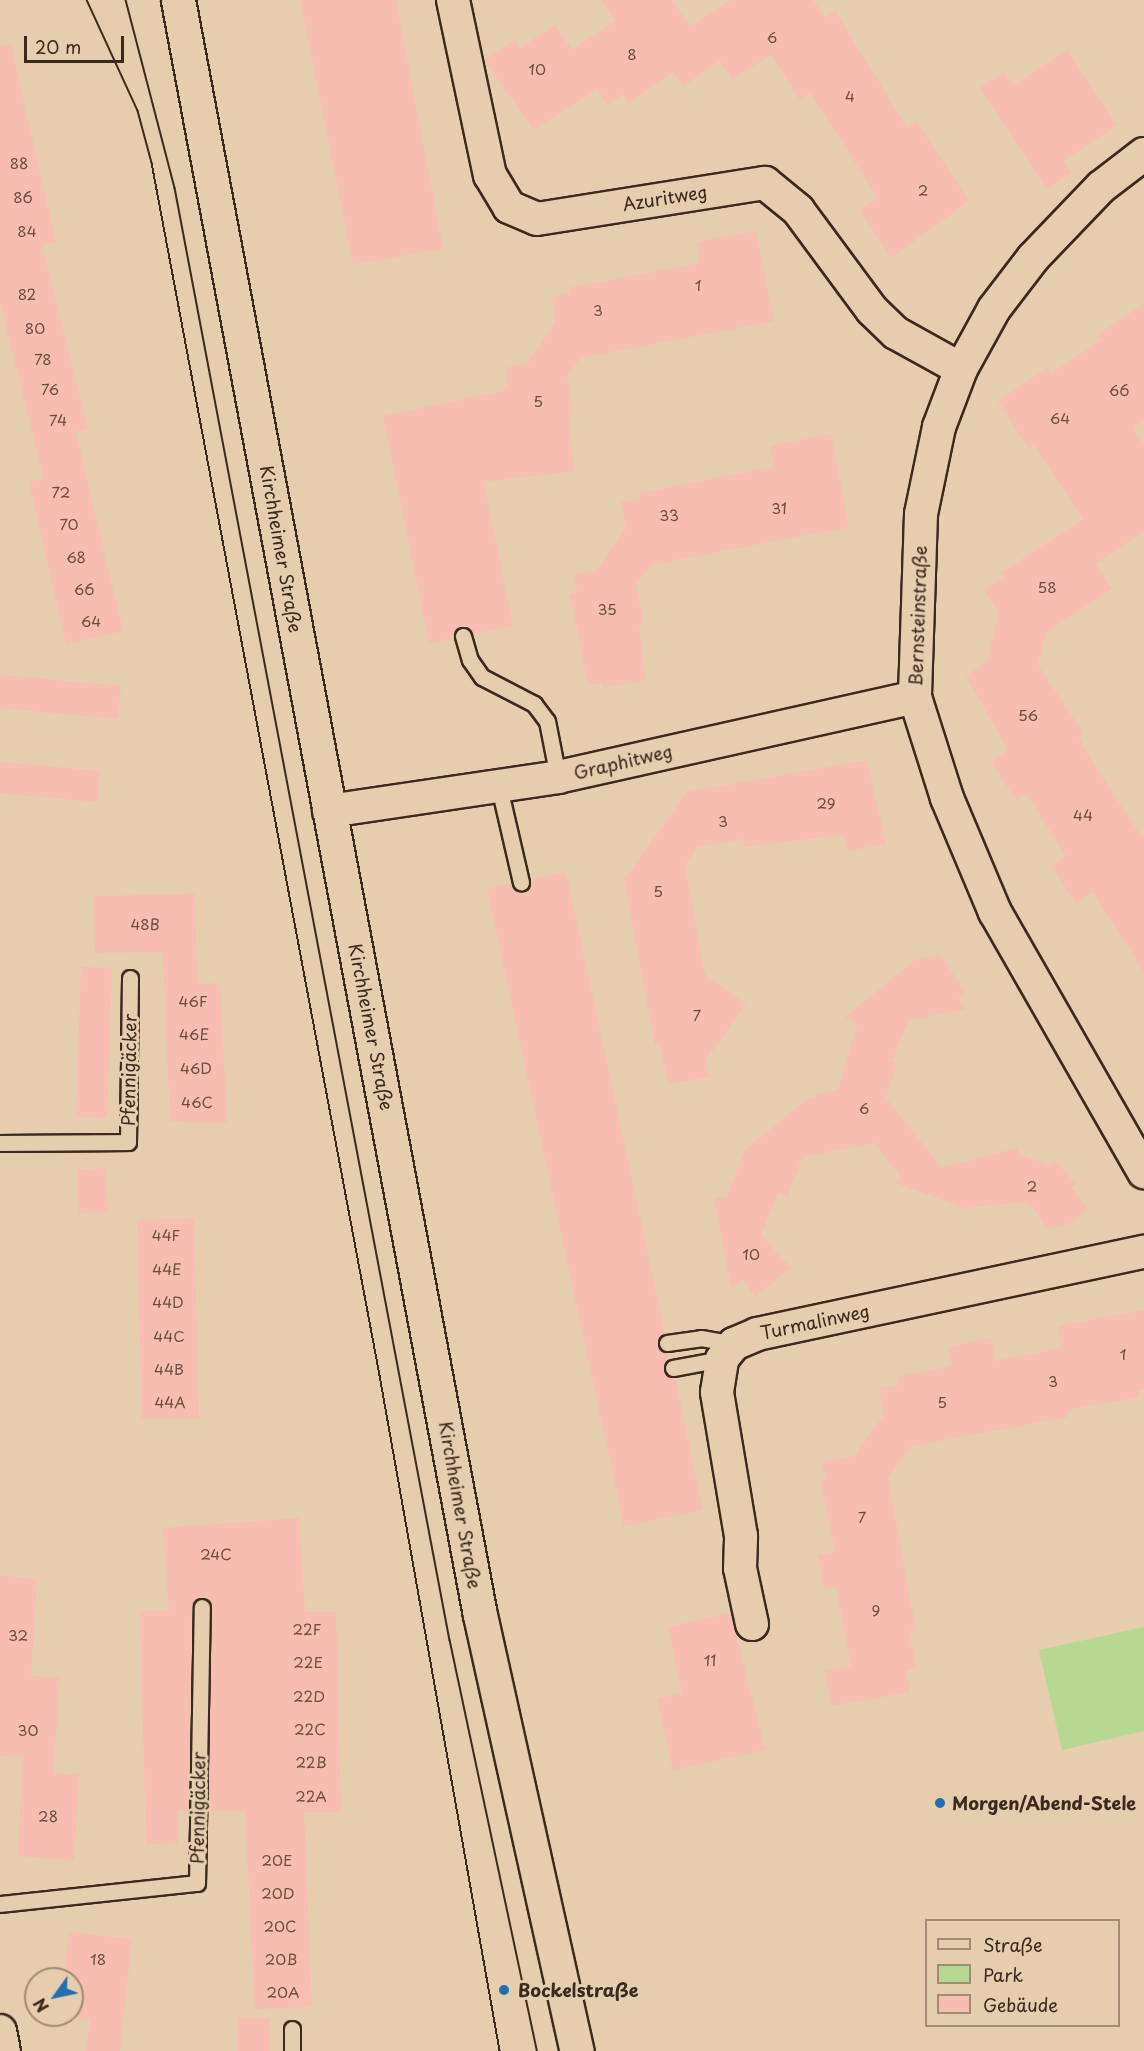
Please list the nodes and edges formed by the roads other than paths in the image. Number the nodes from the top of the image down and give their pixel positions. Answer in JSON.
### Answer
{"nodes":[{"id":1,"x":178,"y":0,"type":"edge"},
{"id":2,"x":453,"y":0,"type":"edge"},
{"id":3,"x":1144,"y":154,"type":"edge"},
{"id":4,"x":961,"y":369,"type":"junction"},
{"id":5,"x":463,"y":636,"type":"dead end"},
{"id":6,"x":915,"y":697,"type":"junction"},
{"id":7,"x":558,"y":777,"type":"junction"},
{"id":8,"x":499,"y":788,"type":"junction"},
{"id":9,"x":329,"y":811,"type":"junction"},
{"id":10,"x":521,"y":882,"type":"dead end"},
{"id":11,"x":130,"y":978,"type":"dead end"},
{"id":12,"x":0,"y":1143,"type":"edge"},
{"id":13,"x":1144,"y":1172,"type":"edge"},
{"id":14,"x":1144,"y":1252,"type":"edge"},
{"id":15,"x":667,"y":1343,"type":"dead end"},
{"id":16,"x":728,"y":1352,"type":"junction"},
{"id":17,"x":673,"y":1368,"type":"dead end"},
{"id":18,"x":202,"y":1607,"type":"dead end"},
{"id":19,"x":752,"y":1624,"type":"dead end"},
{"id":20,"x":0,"y":1904,"type":"edge"},
{"id":21,"x":292,"y":2029,"type":"dead end"},
{"id":22,"x":0,"y":2031,"type":"edge"},
{"id":23,"x":4,"y":2051,"type":"edge"},
{"id":24,"x":292,"y":2051,"type":"edge"},
{"id":25,"x":577,"y":2051,"type":"edge"}],
"edges":[{"from":1,"to":9,"type":"main road","name":"Kirchheimer Straße"},
{"from":2,"to":4,"type":"street","name":"Azuritweg"},
{"from":3,"to":4,"type":"street","name":"Bernsteinstraße"},
{"from":4,"to":6,"type":"street","name":"Bernsteinstraße"},
{"from":5,"to":7,"type":"lane"},
{"from":6,"to":7,"type":"street","name":"Graphitweg"},
{"from":6,"to":13,"type":"street","name":"Bernsteinstraße"},
{"from":7,"to":8,"type":"street","name":"Graphitweg"},
{"from":8,"to":9,"type":"street","name":"Graphitweg"},
{"from":8,"to":10,"type":"lane"},
{"from":9,"to":25,"type":"main road","name":"Kirchheimer Straße"},
{"from":11,"to":12,"type":"lane","name":"Pfennigäcker"},
{"from":14,"to":16,"type":"street","name":"Turmalinweg"},
{"from":15,"to":16,"type":"lane"},
{"from":16,"to":17,"type":"lane"},
{"from":16,"to":19,"type":"street"},
{"from":18,"to":20,"type":"lane","name":"Pfennigäcker"},
{"from":21,"to":24,"type":"lane"},
{"from":22,"to":23,"type":"street"}]}
